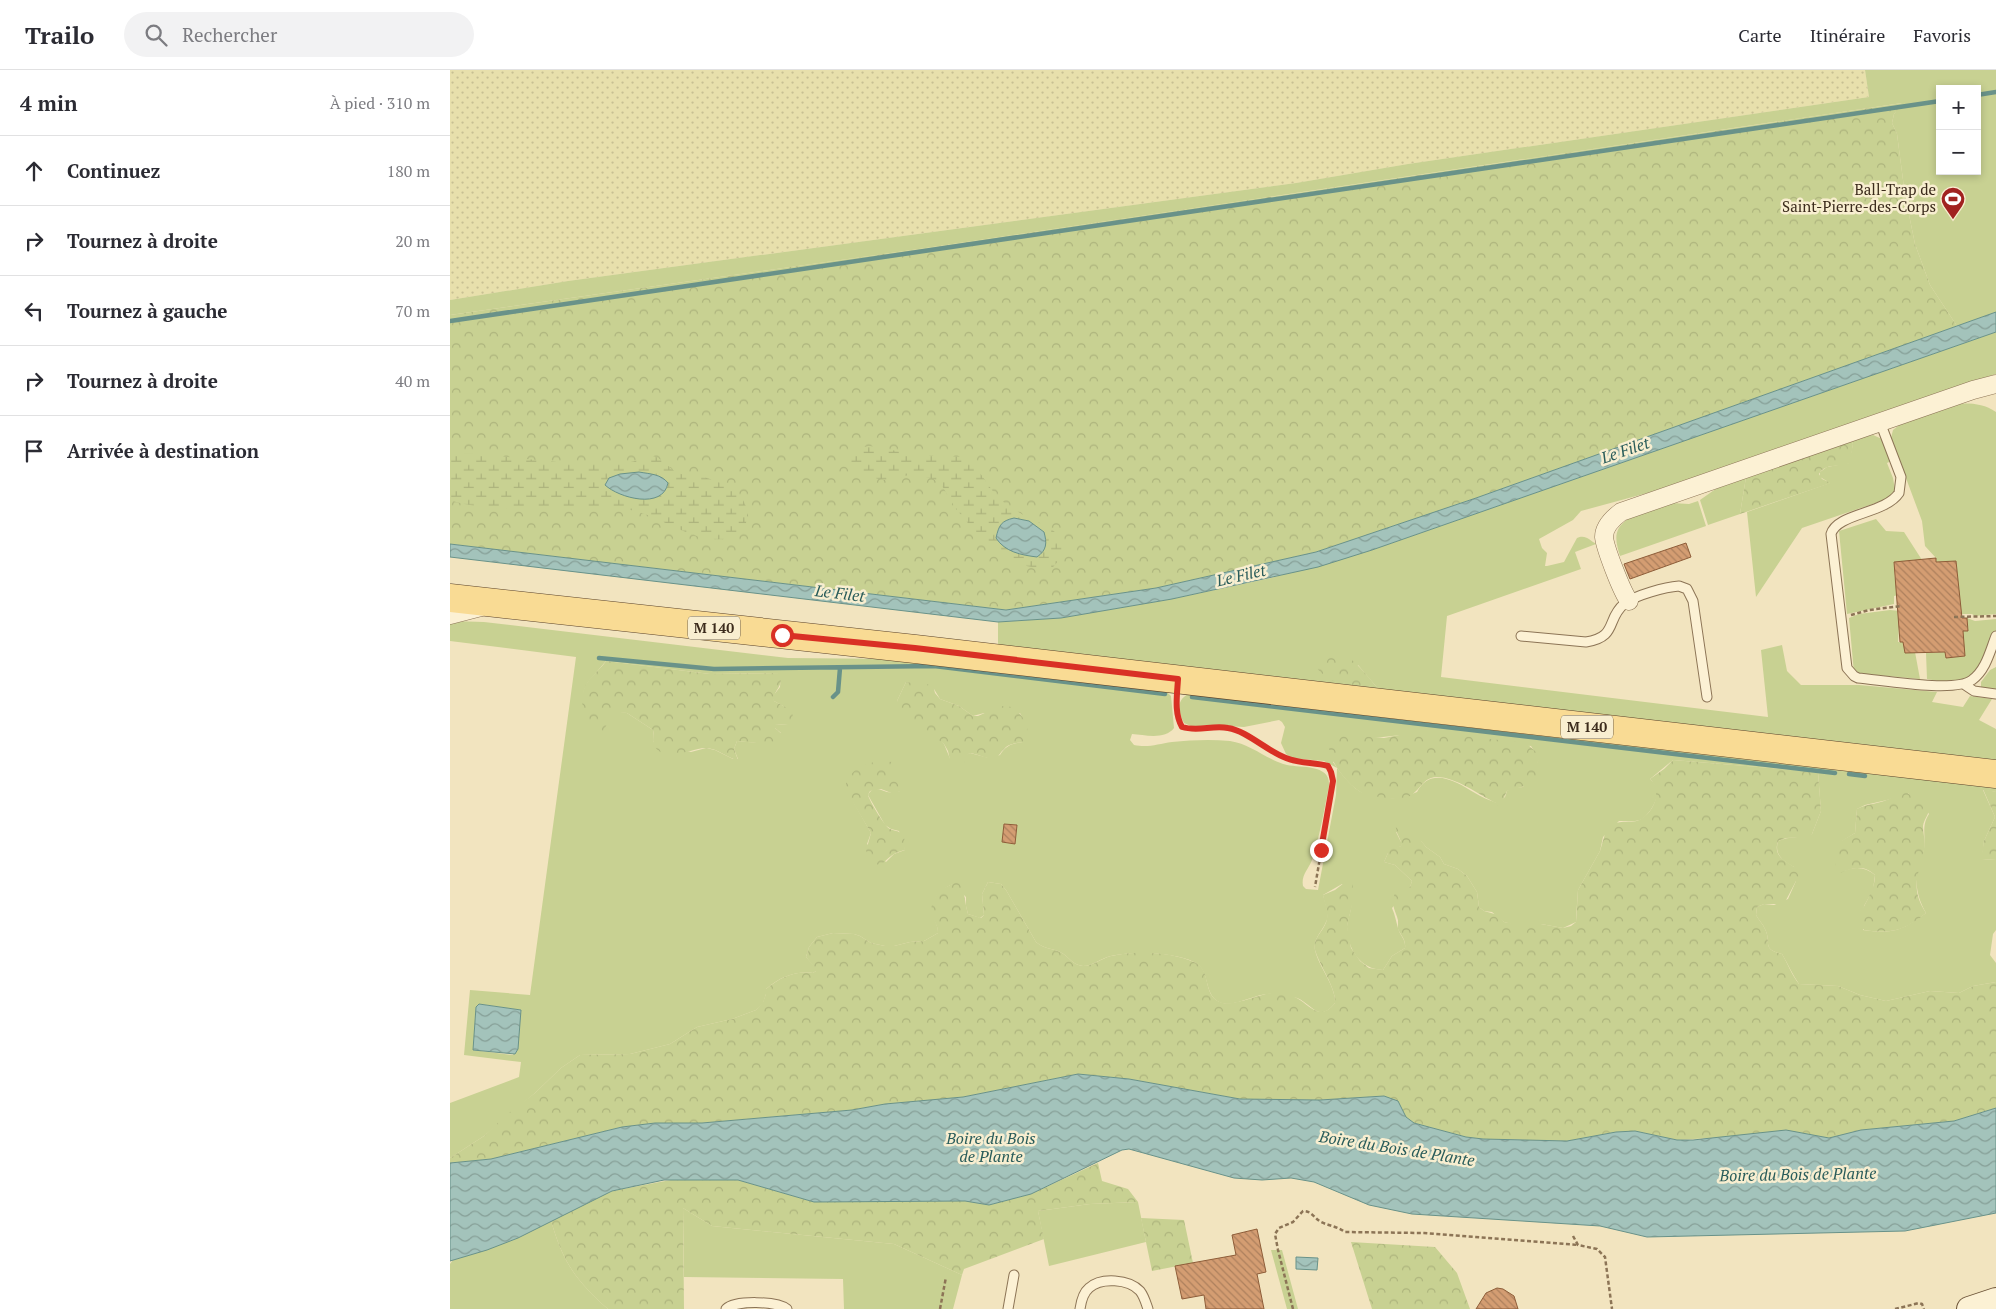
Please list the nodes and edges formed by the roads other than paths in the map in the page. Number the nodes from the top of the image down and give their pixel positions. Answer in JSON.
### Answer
{"nodes":[{"id":1,"x":1996,"y":384,"type":"edge"},
{"id":2,"x":1880,"y":422,"type":"junction"},
{"id":3,"x":450,"y":598,"type":"edge"},
{"id":4,"x":1629,"y":601,"type":"junction"},
{"id":5,"x":496,"y":603,"type":"junction"},
{"id":6,"x":450,"y":615,"type":"edge"},
{"id":7,"x":1521,"y":636,"type":"dead end"},
{"id":8,"x":1996,"y":636,"type":"edge"},
{"id":9,"x":1992,"y":659,"type":"edge"},
{"id":10,"x":1965,"y":685,"type":"junction"},
{"id":11,"x":1996,"y":694,"type":"edge"},
{"id":12,"x":1707,"y":697,"type":"dead end"},
{"id":13,"x":1996,"y":774,"type":"edge"},
{"id":14,"x":1014,"y":1275,"type":"dead end"},
{"id":15,"x":1996,"y":1300,"type":"edge"},
{"id":16,"x":726,"y":1309,"type":"edge"},
{"id":17,"x":787,"y":1309,"type":"edge"},
{"id":18,"x":1008,"y":1309,"type":"edge"},
{"id":19,"x":1080,"y":1309,"type":"edge"},
{"id":20,"x":1148,"y":1309,"type":"edge"},
{"id":21,"x":1969,"y":1309,"type":"edge"}],
"edges":[{"from":1,"to":2,"type":"street"},
{"from":2,"to":4,"type":"street"},
{"from":2,"to":10,"type":"lane"},
{"from":3,"to":5,"type":"main road","number":"M 140"},
{"from":4,"to":7,"type":"lane"},
{"from":4,"to":12,"type":"lane"},
{"from":5,"to":6,"type":"street"},
{"from":5,"to":13,"type":"main road","number":"M 140"},
{"from":8,"to":9,"type":"lane"},
{"from":9,"to":10,"type":"lane"},
{"from":10,"to":11,"type":"lane"},
{"from":14,"to":18,"type":"lane"},
{"from":15,"to":21,"type":"main road"},
{"from":16,"to":17,"type":"lane"},
{"from":19,"to":20,"type":"lane"}]}
